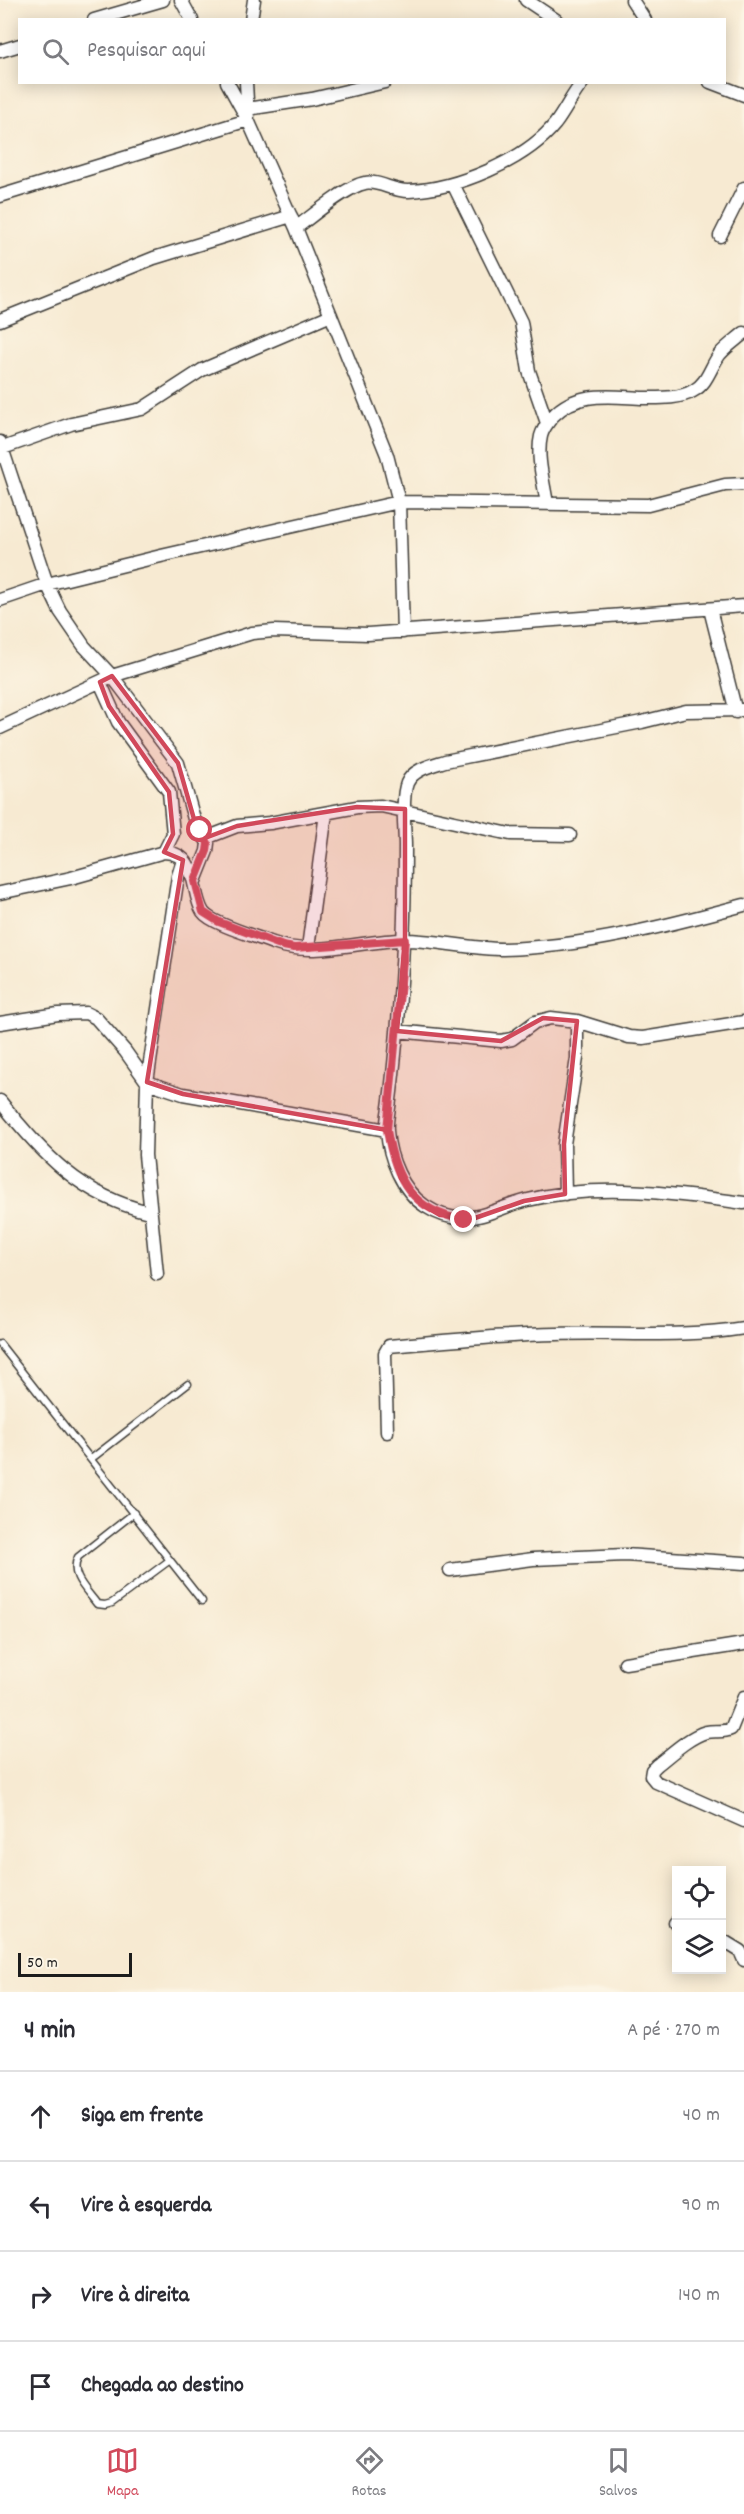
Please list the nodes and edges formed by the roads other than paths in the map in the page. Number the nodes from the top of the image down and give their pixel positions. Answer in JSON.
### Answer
{"nodes":[{"id":1,"x":163,"y":0,"type":"edge"},
{"id":2,"x":181,"y":0,"type":"edge"},
{"id":3,"x":254,"y":0,"type":"edge"},
{"id":4,"x":526,"y":0,"type":"edge"},
{"id":5,"x":632,"y":0,"type":"edge"},
{"id":6,"x":101,"y":18,"type":"edge"},
{"id":7,"x":191,"y":18,"type":"edge"},
{"id":8,"x":251,"y":18,"type":"edge"},
{"id":9,"x":553,"y":18,"type":"edge"},
{"id":10,"x":644,"y":18,"type":"edge"},
{"id":11,"x":18,"y":46,"type":"edge"},
{"id":12,"x":0,"y":51,"type":"edge"},
{"id":13,"x":228,"y":84,"type":"edge"},
{"id":14,"x":246,"y":84,"type":"edge"},
{"id":15,"x":376,"y":84,"type":"edge"},
{"id":16,"x":582,"y":84,"type":"edge"},
{"id":17,"x":715,"y":84,"type":"edge"},
{"id":18,"x":744,"y":95,"type":"edge"},
{"id":19,"x":247,"y":115,"type":"junction"},
{"id":20,"x":453,"y":184,"type":"junction"},
{"id":21,"x":744,"y":189,"type":"edge"},
{"id":22,"x":0,"y":196,"type":"edge"},
{"id":23,"x":294,"y":222,"type":"junction"},
{"id":24,"x":720,"y":236,"type":"dead end"},
{"id":25,"x":331,"y":315,"type":"junction"},
{"id":26,"x":0,"y":320,"type":"edge"},
{"id":27,"x":744,"y":333,"type":"edge"},
{"id":28,"x":547,"y":423,"type":"junction"},
{"id":29,"x":1,"y":446,"type":"edge"},
{"id":30,"x":744,"y":484,"type":"edge"},
{"id":31,"x":399,"y":502,"type":"junction"},
{"id":32,"x":547,"y":504,"type":"junction"},
{"id":33,"x":47,"y":584,"type":"junction"},
{"id":34,"x":0,"y":600,"type":"edge"},
{"id":35,"x":744,"y":606,"type":"edge"},
{"id":36,"x":710,"y":609,"type":"junction"},
{"id":37,"x":403,"y":632,"type":"junction"},
{"id":38,"x":112,"y":676,"type":"junction"},
{"id":39,"x":100,"y":682,"type":"junction"},
{"id":40,"x":740,"y":711,"type":"edge"},
{"id":41,"x":0,"y":728,"type":"edge"},
{"id":42,"x":405,"y":809,"type":"junction"},
{"id":43,"x":326,"y":813,"type":"junction"},
{"id":44,"x":570,"y":835,"type":"dead end"},
{"id":45,"x":206,"y":838,"type":"junction"},
{"id":46,"x":164,"y":852,"type":"junction"},
{"id":47,"x":183,"y":860,"type":"junction"},
{"id":48,"x":195,"y":881,"type":"junction"},
{"id":49,"x":0,"y":893,"type":"edge"},
{"id":50,"x":744,"y":905,"type":"edge"},
{"id":51,"x":405,"y":940,"type":"junction"},
{"id":52,"x":308,"y":948,"type":"junction"},
{"id":53,"x":578,"y":1021,"type":"junction"},
{"id":54,"x":744,"y":1022,"type":"edge"},
{"id":55,"x":0,"y":1023,"type":"edge"},
{"id":56,"x":398,"y":1031,"type":"junction"},
{"id":57,"x":147,"y":1082,"type":"junction"},
{"id":58,"x":0,"y":1101,"type":"edge"},
{"id":59,"x":387,"y":1130,"type":"junction"},
{"id":60,"x":565,"y":1194,"type":"junction"},
{"id":61,"x":744,"y":1203,"type":"edge"},
{"id":62,"x":150,"y":1212,"type":"junction"},
{"id":63,"x":157,"y":1274,"type":"dead end"},
{"id":64,"x":744,"y":1328,"type":"edge"},
{"id":65,"x":0,"y":1344,"type":"edge"},
{"id":66,"x":188,"y":1384,"type":"dead end"},
{"id":67,"x":387,"y":1432,"type":"dead end"},
{"id":68,"x":92,"y":1459,"type":"junction"},
{"id":69,"x":134,"y":1514,"type":"junction"},
{"id":70,"x":170,"y":1560,"type":"junction"},
{"id":71,"x":744,"y":1563,"type":"edge"},
{"id":72,"x":450,"y":1570,"type":"dead end"},
{"id":73,"x":202,"y":1601,"type":"dead end"},
{"id":74,"x":744,"y":1644,"type":"edge"},
{"id":75,"x":625,"y":1663,"type":"dead end"},
{"id":76,"x":744,"y":1697,"type":"edge"},
{"id":77,"x":744,"y":1821,"type":"edge"},
{"id":78,"x":726,"y":1942,"type":"edge"},
{"id":79,"x":744,"y":1960,"type":"edge"}],
"edges":[{"from":1,"to":6,"type":"street"},
{"from":2,"to":7,"type":"street"},
{"from":3,"to":8,"type":"street"},
{"from":4,"to":9,"type":"street"},
{"from":5,"to":10,"type":"street"},
{"from":11,"to":12,"type":"street"},
{"from":13,"to":19,"type":"street"},
{"from":14,"to":19,"type":"street"},
{"from":15,"to":19,"type":"street"},
{"from":16,"to":20,"type":"street"},
{"from":17,"to":18,"type":"street"},
{"from":19,"to":22,"type":"street"},
{"from":19,"to":23,"type":"street"},
{"from":20,"to":23,"type":"street"},
{"from":20,"to":28,"type":"street"},
{"from":21,"to":24,"type":"street"},
{"from":23,"to":25,"type":"street"},
{"from":23,"to":26,"type":"street"},
{"from":25,"to":29,"type":"street"},
{"from":25,"to":31,"type":"street"},
{"from":27,"to":28,"type":"street"},
{"from":28,"to":32,"type":"street"},
{"from":29,"to":33,"type":"street"},
{"from":30,"to":32,"type":"street"},
{"from":31,"to":32,"type":"street"},
{"from":31,"to":33,"type":"street"},
{"from":31,"to":37,"type":"street"},
{"from":33,"to":34,"type":"street"},
{"from":33,"to":38,"type":"street"},
{"from":35,"to":36,"type":"street"},
{"from":36,"to":37,"type":"street"},
{"from":36,"to":40,"type":"street"},
{"from":37,"to":38,"type":"street"},
{"from":38,"to":39,"type":"street"},
{"from":38,"to":45,"type":"street"},
{"from":39,"to":41,"type":"street"},
{"from":39,"to":46,"type":"street"},
{"from":40,"to":42,"type":"street"},
{"from":42,"to":43,"type":"street"},
{"from":42,"to":44,"type":"street"},
{"from":42,"to":51,"type":"street"},
{"from":43,"to":45,"type":"street"},
{"from":43,"to":52,"type":"street"},
{"from":45,"to":48,"type":"street"},
{"from":46,"to":47,"type":"street"},
{"from":46,"to":49,"type":"street"},
{"from":47,"to":48,"type":"street"},
{"from":47,"to":57,"type":"street"},
{"from":48,"to":52,"type":"street"},
{"from":50,"to":51,"type":"street"},
{"from":51,"to":52,"type":"street"},
{"from":51,"to":56,"type":"street"},
{"from":53,"to":54,"type":"street"},
{"from":53,"to":56,"type":"street"},
{"from":53,"to":60,"type":"street"},
{"from":55,"to":57,"type":"street"},
{"from":56,"to":59,"type":"street"},
{"from":57,"to":59,"type":"street"},
{"from":57,"to":62,"type":"street"},
{"from":58,"to":62,"type":"street"},
{"from":59,"to":60,"type":"street"},
{"from":60,"to":61,"type":"street"},
{"from":62,"to":63,"type":"street"},
{"from":64,"to":67,"type":"street"},
{"from":65,"to":68,"type":"lane"},
{"from":66,"to":68,"type":"lane"},
{"from":68,"to":69,"type":"lane"},
{"from":69,"to":70,"type":"lane"},
{"from":69,"to":70,"type":"lane"},
{"from":70,"to":73,"type":"lane"},
{"from":71,"to":72,"type":"street"},
{"from":74,"to":75,"type":"street"},
{"from":76,"to":77,"type":"street"},
{"from":78,"to":79,"type":"street"}]}
